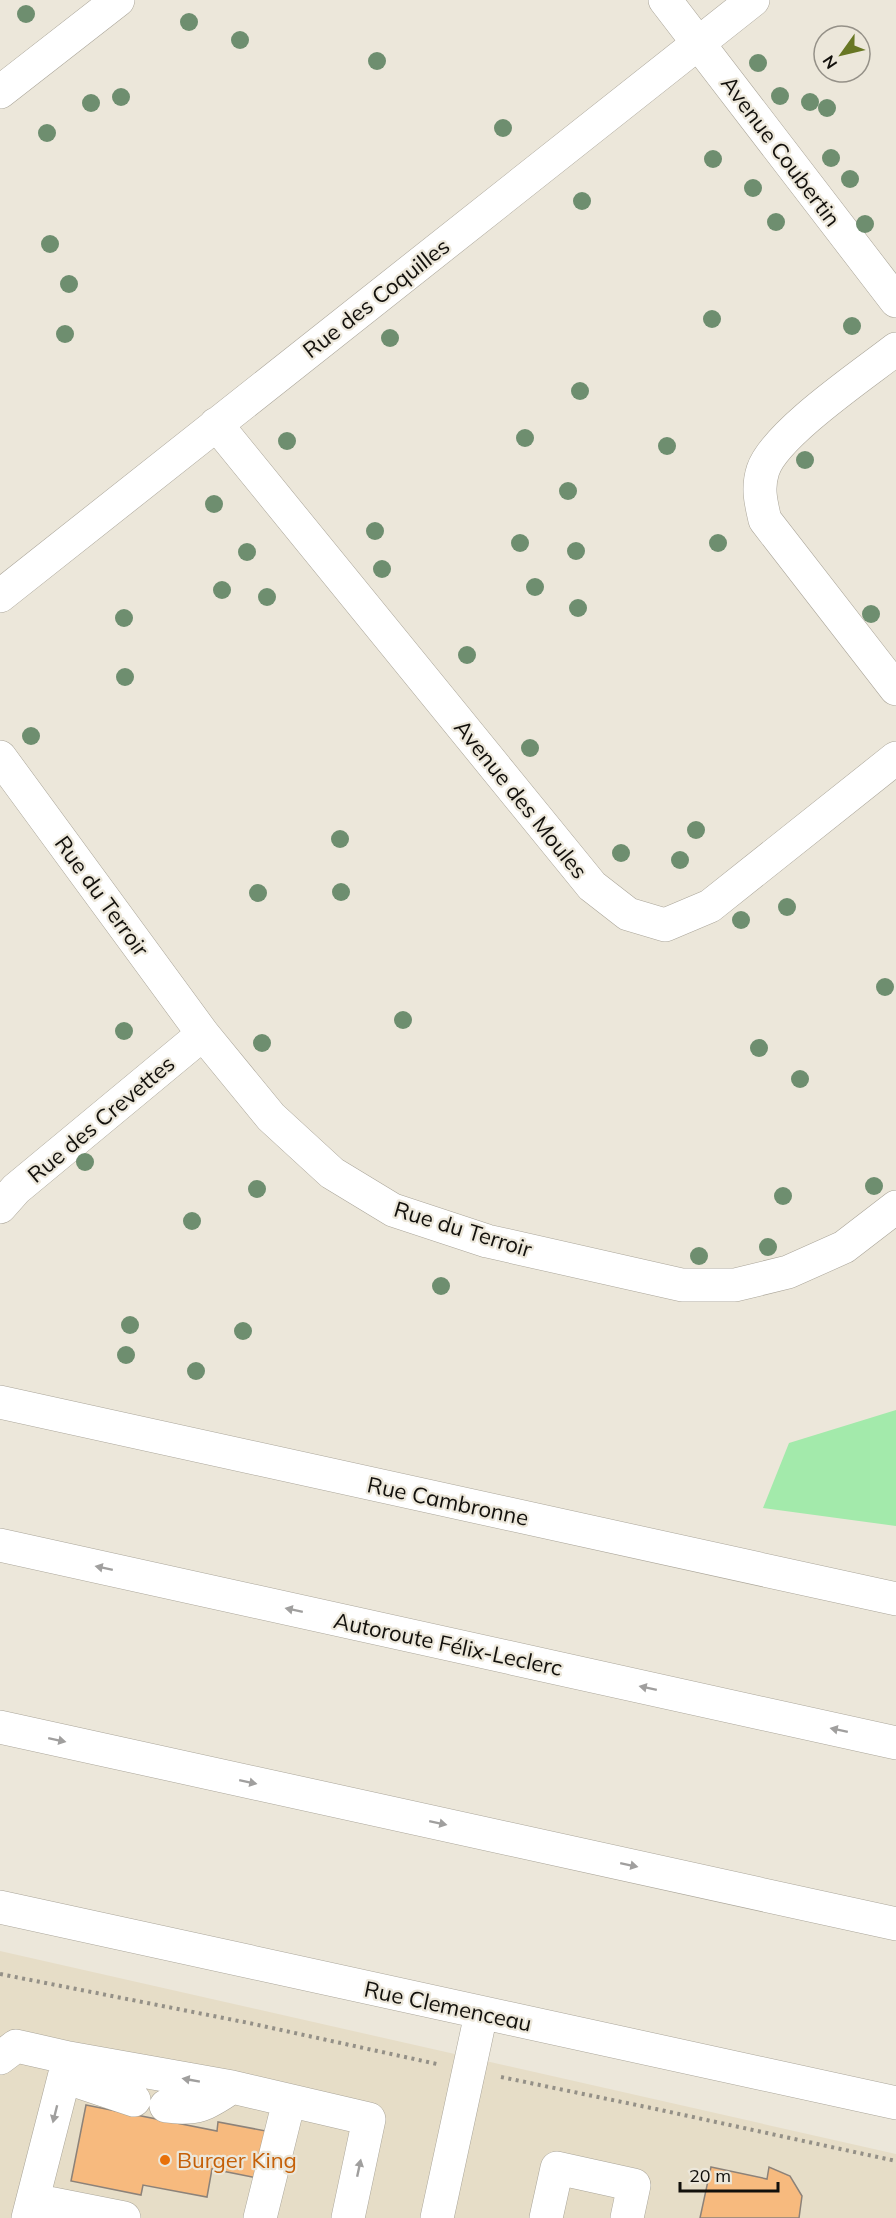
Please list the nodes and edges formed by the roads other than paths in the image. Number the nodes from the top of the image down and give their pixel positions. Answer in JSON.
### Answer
{"nodes":[{"id":1,"x":118,"y":0,"type":"edge"},
{"id":2,"x":665,"y":0,"type":"edge"},
{"id":3,"x":753,"y":0,"type":"edge"},
{"id":4,"x":699,"y":43,"type":"junction"},
{"id":5,"x":0,"y":92,"type":"edge"},
{"id":6,"x":896,"y":301,"type":"edge"},
{"id":7,"x":896,"y":349,"type":"edge"},
{"id":8,"x":216,"y":424,"type":"junction"},
{"id":9,"x":0,"y":596,"type":"edge"},
{"id":10,"x":896,"y":689,"type":"edge"},
{"id":11,"x":0,"y":757,"type":"edge"},
{"id":12,"x":896,"y":758,"type":"edge"},
{"id":13,"x":203,"y":1034,"type":"junction"},
{"id":14,"x":0,"y":1207,"type":"edge"},
{"id":15,"x":896,"y":1207,"type":"edge"},
{"id":16,"x":0,"y":1402,"type":"edge"},
{"id":17,"x":0,"y":1545,"type":"edge"},
{"id":18,"x":896,"y":1599,"type":"edge"},
{"id":19,"x":0,"y":1727,"type":"edge"},
{"id":20,"x":896,"y":1743,"type":"edge"},
{"id":21,"x":0,"y":1907,"type":"edge"},
{"id":22,"x":896,"y":1924,"type":"edge"},
{"id":23,"x":481,"y":2014,"type":"junction"},
{"id":24,"x":0,"y":2058,"type":"edge"},
{"id":25,"x":67,"y":2068,"type":"junction"},
{"id":26,"x":232,"y":2087,"type":"junction"},
{"id":27,"x":134,"y":2100,"type":"dead end"},
{"id":28,"x":289,"y":2101,"type":"junction"},
{"id":29,"x":896,"y":2103,"type":"edge"},
{"id":30,"x":166,"y":2106,"type":"dead end"},
{"id":31,"x":31,"y":2209,"type":"edge"},
{"id":32,"x":124,"y":2218,"type":"edge"},
{"id":33,"x":260,"y":2218,"type":"edge"},
{"id":34,"x":348,"y":2218,"type":"edge"},
{"id":35,"x":437,"y":2218,"type":"edge"},
{"id":36,"x":546,"y":2218,"type":"edge"},
{"id":37,"x":627,"y":2218,"type":"edge"}],
"edges":[{"from":1,"to":5,"type":"main road"},
{"from":2,"to":4,"type":"main road","name":"Avenue Coubertin"},
{"from":3,"to":4,"type":"main road","name":"Rue des Coquilles"},
{"from":4,"to":6,"type":"main road","name":"Avenue Coubertin"},
{"from":4,"to":8,"type":"main road","name":"Rue des Coquilles"},
{"from":7,"to":10,"type":"main road"},
{"from":8,"to":9,"type":"main road","name":"Rue des Coquilles"},
{"from":8,"to":12,"type":"main road","name":"Avenue des Moules"},
{"from":11,"to":13,"type":"main road","name":"Rue du Terroir"},
{"from":13,"to":14,"type":"main road","name":"Rue des Crevettes"},
{"from":13,"to":15,"type":"main road","name":"Rue du Terroir"},
{"from":16,"to":18,"type":"main road","name":"Rue Cambronne"},
{"from":20,"to":17,"type":"main road","name":"Autoroute Félix-Leclerc","one_way":true},
{"from":19,"to":22,"type":"main road","one_way":true},
{"from":21,"to":23,"type":"main road","name":"Rue Clemenceau"},
{"from":23,"to":29,"type":"main road","name":"Rue Clemenceau"},
{"from":23,"to":35,"type":"main road"},
{"from":24,"to":25,"type":"main road"},
{"from":26,"to":25,"type":"main road","one_way":true},
{"from":25,"to":27,"type":"main road"},
{"from":25,"to":31,"type":"main road","one_way":true},
{"from":26,"to":28,"type":"main road"},
{"from":26,"to":30,"type":"main road"},
{"from":28,"to":33,"type":"main road"},
{"from":34,"to":28,"type":"main road","one_way":true},
{"from":31,"to":32,"type":"main road"},
{"from":36,"to":37,"type":"main road"}]}
